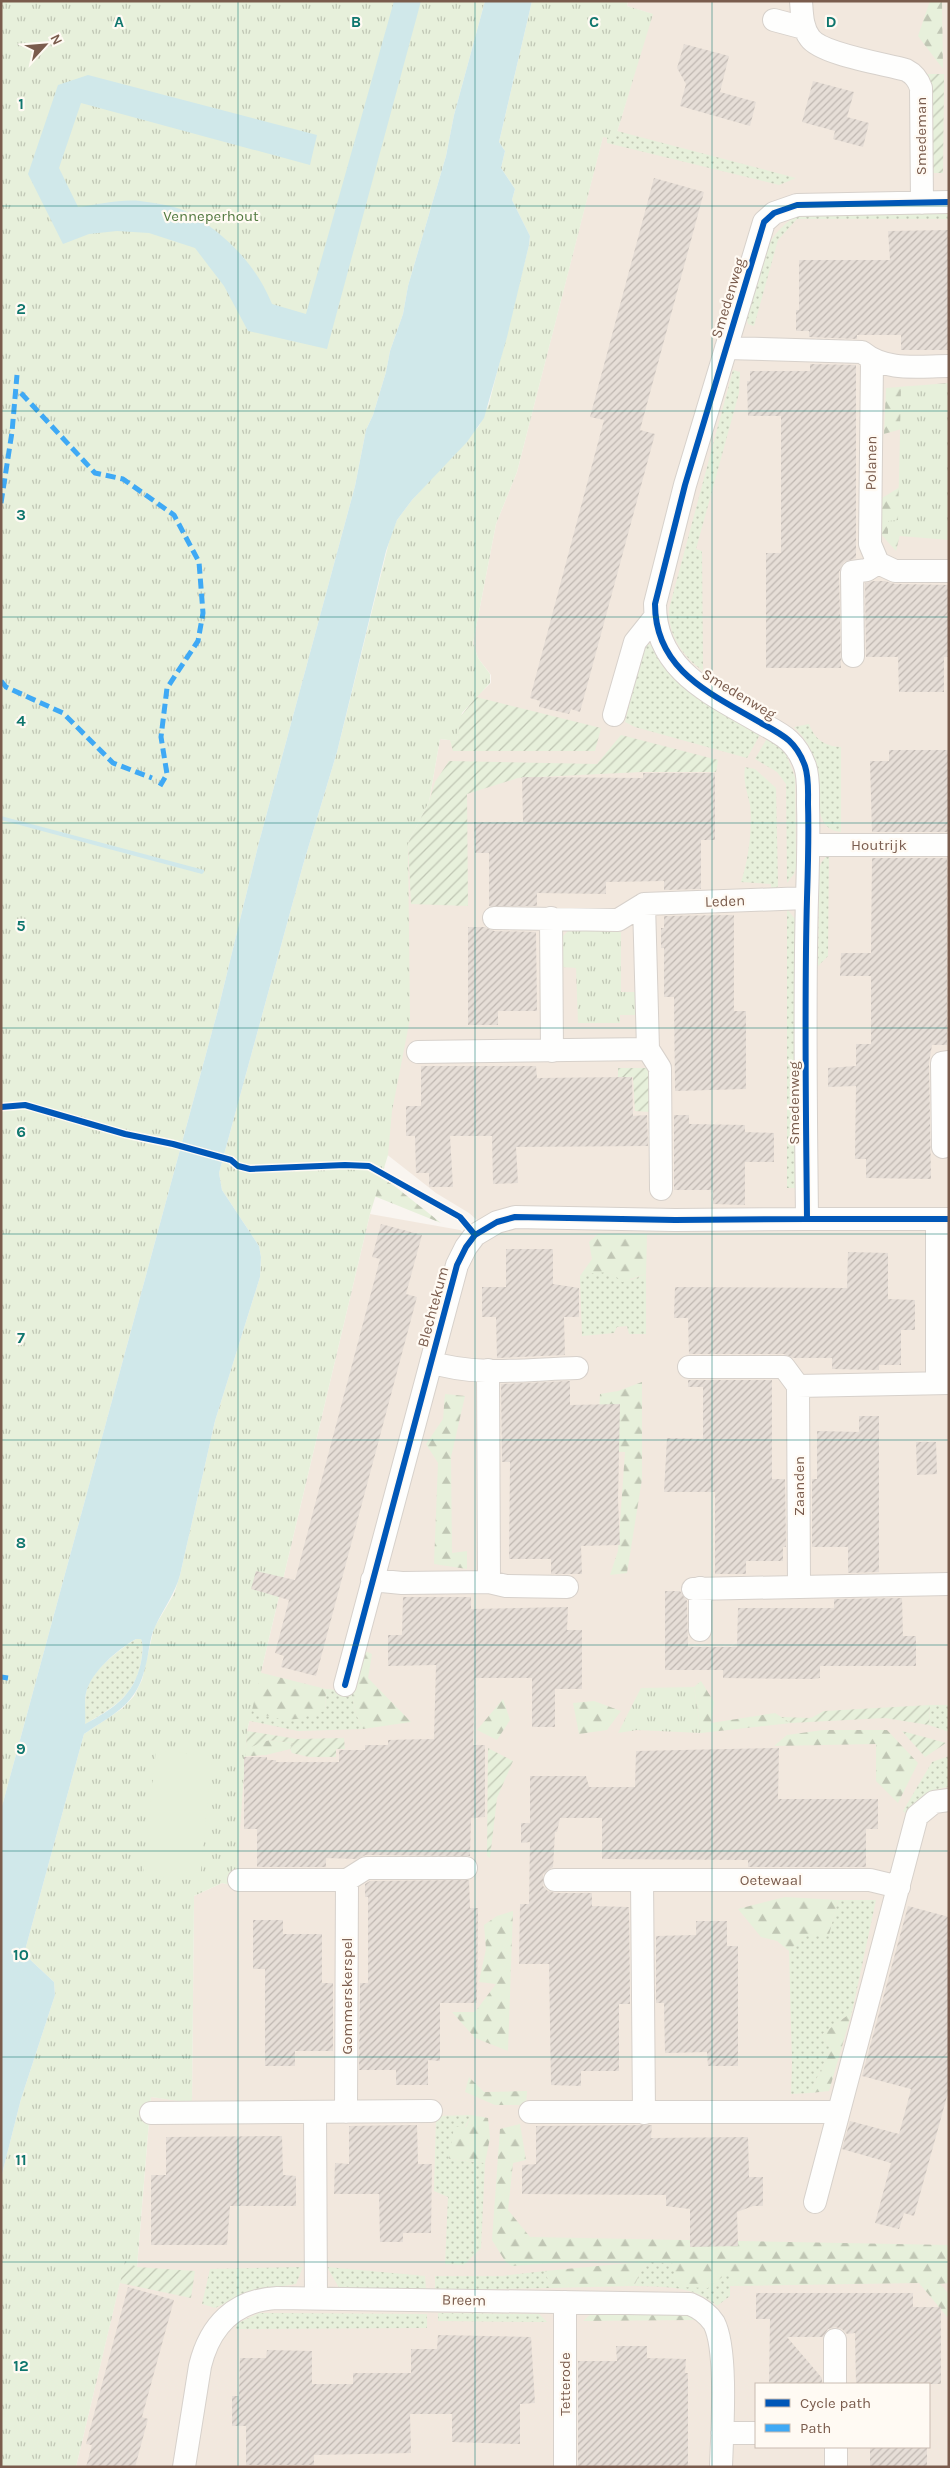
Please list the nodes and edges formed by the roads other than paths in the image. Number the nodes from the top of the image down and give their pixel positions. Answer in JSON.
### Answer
{"nodes":[{"id":1,"x":801,"y":1,"type":"edge"},
{"id":2,"x":774,"y":20,"type":"dead end"},
{"id":3,"x":804,"y":28,"type":"junction"},
{"id":4,"x":949,"y":202,"type":"edge"},
{"id":5,"x":922,"y":203,"type":"junction"},
{"id":6,"x":726,"y":348,"type":"junction"},
{"id":7,"x":872,"y":361,"type":"junction"},
{"id":8,"x":949,"y":366,"type":"edge"},
{"id":9,"x":878,"y":563,"type":"junction"},
{"id":10,"x":949,"y":571,"type":"edge"},
{"id":11,"x":655,"y":617,"type":"junction"},
{"id":12,"x":853,"y":656,"type":"dead end"},
{"id":13,"x":614,"y":715,"type":"dead end"},
{"id":14,"x":809,"y":844,"type":"junction"},
{"id":15,"x":949,"y":845,"type":"edge"},
{"id":16,"x":807,"y":898,"type":"junction"},
{"id":17,"x":644,"y":904,"type":"junction"},
{"id":18,"x":494,"y":918,"type":"dead end"},
{"id":19,"x":551,"y":918,"type":"junction"},
{"id":20,"x":648,"y":1049,"type":"junction"},
{"id":21,"x":552,"y":1051,"type":"junction"},
{"id":22,"x":418,"y":1052,"type":"dead end"},
{"id":23,"x":949,"y":1062,"type":"edge"},
{"id":24,"x":943,"y":1147,"type":"dead end"},
{"id":25,"x":661,"y":1189,"type":"dead end"},
{"id":26,"x":807,"y":1219,"type":"junction"},
{"id":27,"x":943,"y":1219,"type":"edge"},
{"id":28,"x":431,"y":1362,"type":"junction"},
{"id":29,"x":689,"y":1367,"type":"dead end"},
{"id":30,"x":576,"y":1368,"type":"dead end"},
{"id":31,"x":488,"y":1370,"type":"junction"},
{"id":32,"x":943,"y":1383,"type":"edge"},
{"id":33,"x":798,"y":1386,"type":"junction"},
{"id":34,"x":372,"y":1580,"type":"junction"},
{"id":35,"x":489,"y":1582,"type":"junction"},
{"id":36,"x":949,"y":1584,"type":"edge"},
{"id":37,"x":566,"y":1587,"type":"dead end"},
{"id":38,"x":799,"y":1587,"type":"junction"},
{"id":39,"x":700,"y":1630,"type":"dead end"},
{"id":40,"x":345,"y":1685,"type":"dead end"},
{"id":41,"x":949,"y":1800,"type":"edge"},
{"id":42,"x":466,"y":1868,"type":"dead end"},
{"id":43,"x":240,"y":1880,"type":"dead end"},
{"id":44,"x":347,"y":1880,"type":"junction"},
{"id":45,"x":555,"y":1880,"type":"dead end"},
{"id":46,"x":642,"y":1880,"type":"junction"},
{"id":47,"x":899,"y":1886,"type":"junction"},
{"id":48,"x":431,"y":2111,"type":"dead end"},
{"id":49,"x":315,"y":2112,"type":"junction"},
{"id":50,"x":346,"y":2112,"type":"junction"},
{"id":51,"x":530,"y":2112,"type":"dead end"},
{"id":52,"x":838,"y":2112,"type":"junction"},
{"id":53,"x":151,"y":2113,"type":"dead end"},
{"id":54,"x":644,"y":2113,"type":"junction"},
{"id":55,"x":815,"y":2202,"type":"dead end"},
{"id":56,"x":316,"y":2298,"type":"junction"},
{"id":57,"x":564,"y":2302,"type":"junction"},
{"id":58,"x":835,"y":2340,"type":"dead end"},
{"id":59,"x":835,"y":2383,"type":"edge"},
{"id":60,"x":722,"y":2433,"type":"junction"},
{"id":61,"x":755,"y":2433,"type":"edge"},
{"id":62,"x":836,"y":2448,"type":"edge"},
{"id":63,"x":184,"y":2467,"type":"edge"},
{"id":64,"x":565,"y":2467,"type":"edge"},
{"id":65,"x":721,"y":2467,"type":"edge"},
{"id":66,"x":836,"y":2467,"type":"edge"}],
"edges":[{"from":1,"to":3,"type":"street"},
{"from":2,"to":3,"type":"street"},
{"from":3,"to":5,"type":"street","name":"Smedeman"},
{"from":4,"to":5,"type":"street","name":"Smedenweg"},
{"from":5,"to":6,"type":"street","name":"Smedenweg"},
{"from":6,"to":7,"type":"street"},
{"from":6,"to":11,"type":"street","name":"Smedenweg"},
{"from":7,"to":8,"type":"street"},
{"from":7,"to":9,"type":"street","name":"Polanen"},
{"from":9,"to":10,"type":"street"},
{"from":9,"to":12,"type":"street"},
{"from":11,"to":13,"type":"street"},
{"from":11,"to":14,"type":"street","name":"Smedenweg"},
{"from":14,"to":15,"type":"street","name":"Houtrijk"},
{"from":14,"to":16,"type":"street","name":"Smedenweg"},
{"from":16,"to":17,"type":"street","name":"Leden"},
{"from":16,"to":26,"type":"street","name":"Smedenweg"},
{"from":17,"to":19,"type":"street","name":"Leden"},
{"from":17,"to":20,"type":"street"},
{"from":18,"to":19,"type":"street","name":"Leden"},
{"from":19,"to":21,"type":"street"},
{"from":20,"to":21,"type":"street"},
{"from":20,"to":25,"type":"street"},
{"from":21,"to":22,"type":"street"},
{"from":23,"to":24,"type":"street"},
{"from":26,"to":27,"type":"street"},
{"from":26,"to":28,"type":"street","name":"Blechtekum"},
{"from":27,"to":32,"type":"street"},
{"from":28,"to":31,"type":"street","name":"Blechtekum"},
{"from":28,"to":34,"type":"street","name":"Blechtekum"},
{"from":29,"to":33,"type":"street"},
{"from":30,"to":31,"type":"street","name":"Blechtekum"},
{"from":31,"to":35,"type":"street"},
{"from":32,"to":33,"type":"street"},
{"from":33,"to":38,"type":"street","name":"Zaanden"},
{"from":34,"to":35,"type":"street"},
{"from":34,"to":40,"type":"street","name":"Blechtekum"},
{"from":35,"to":37,"type":"street"},
{"from":36,"to":38,"type":"street"},
{"from":38,"to":39,"type":"street"},
{"from":41,"to":47,"type":"street"},
{"from":42,"to":44,"type":"street"},
{"from":43,"to":44,"type":"street"},
{"from":44,"to":50,"type":"street","name":"Gommerskerspel"},
{"from":45,"to":46,"type":"street","name":"Oetewaal"},
{"from":46,"to":47,"type":"street","name":"Oetewaal"},
{"from":46,"to":54,"type":"street"},
{"from":47,"to":52,"type":"street"},
{"from":48,"to":50,"type":"street"},
{"from":49,"to":50,"type":"street"},
{"from":49,"to":53,"type":"street"},
{"from":49,"to":56,"type":"street"},
{"from":51,"to":54,"type":"street"},
{"from":52,"to":54,"type":"street"},
{"from":52,"to":55,"type":"street"},
{"from":56,"to":57,"type":"street","name":"Breem"},
{"from":56,"to":63,"type":"street","name":"Breem"},
{"from":57,"to":60,"type":"street","name":"Breem"},
{"from":57,"to":64,"type":"street","name":"Tetterode"},
{"from":58,"to":59,"type":"street"},
{"from":60,"to":61,"type":"street"},
{"from":60,"to":65,"type":"street","name":"Breem"},
{"from":62,"to":66,"type":"street"}]}
